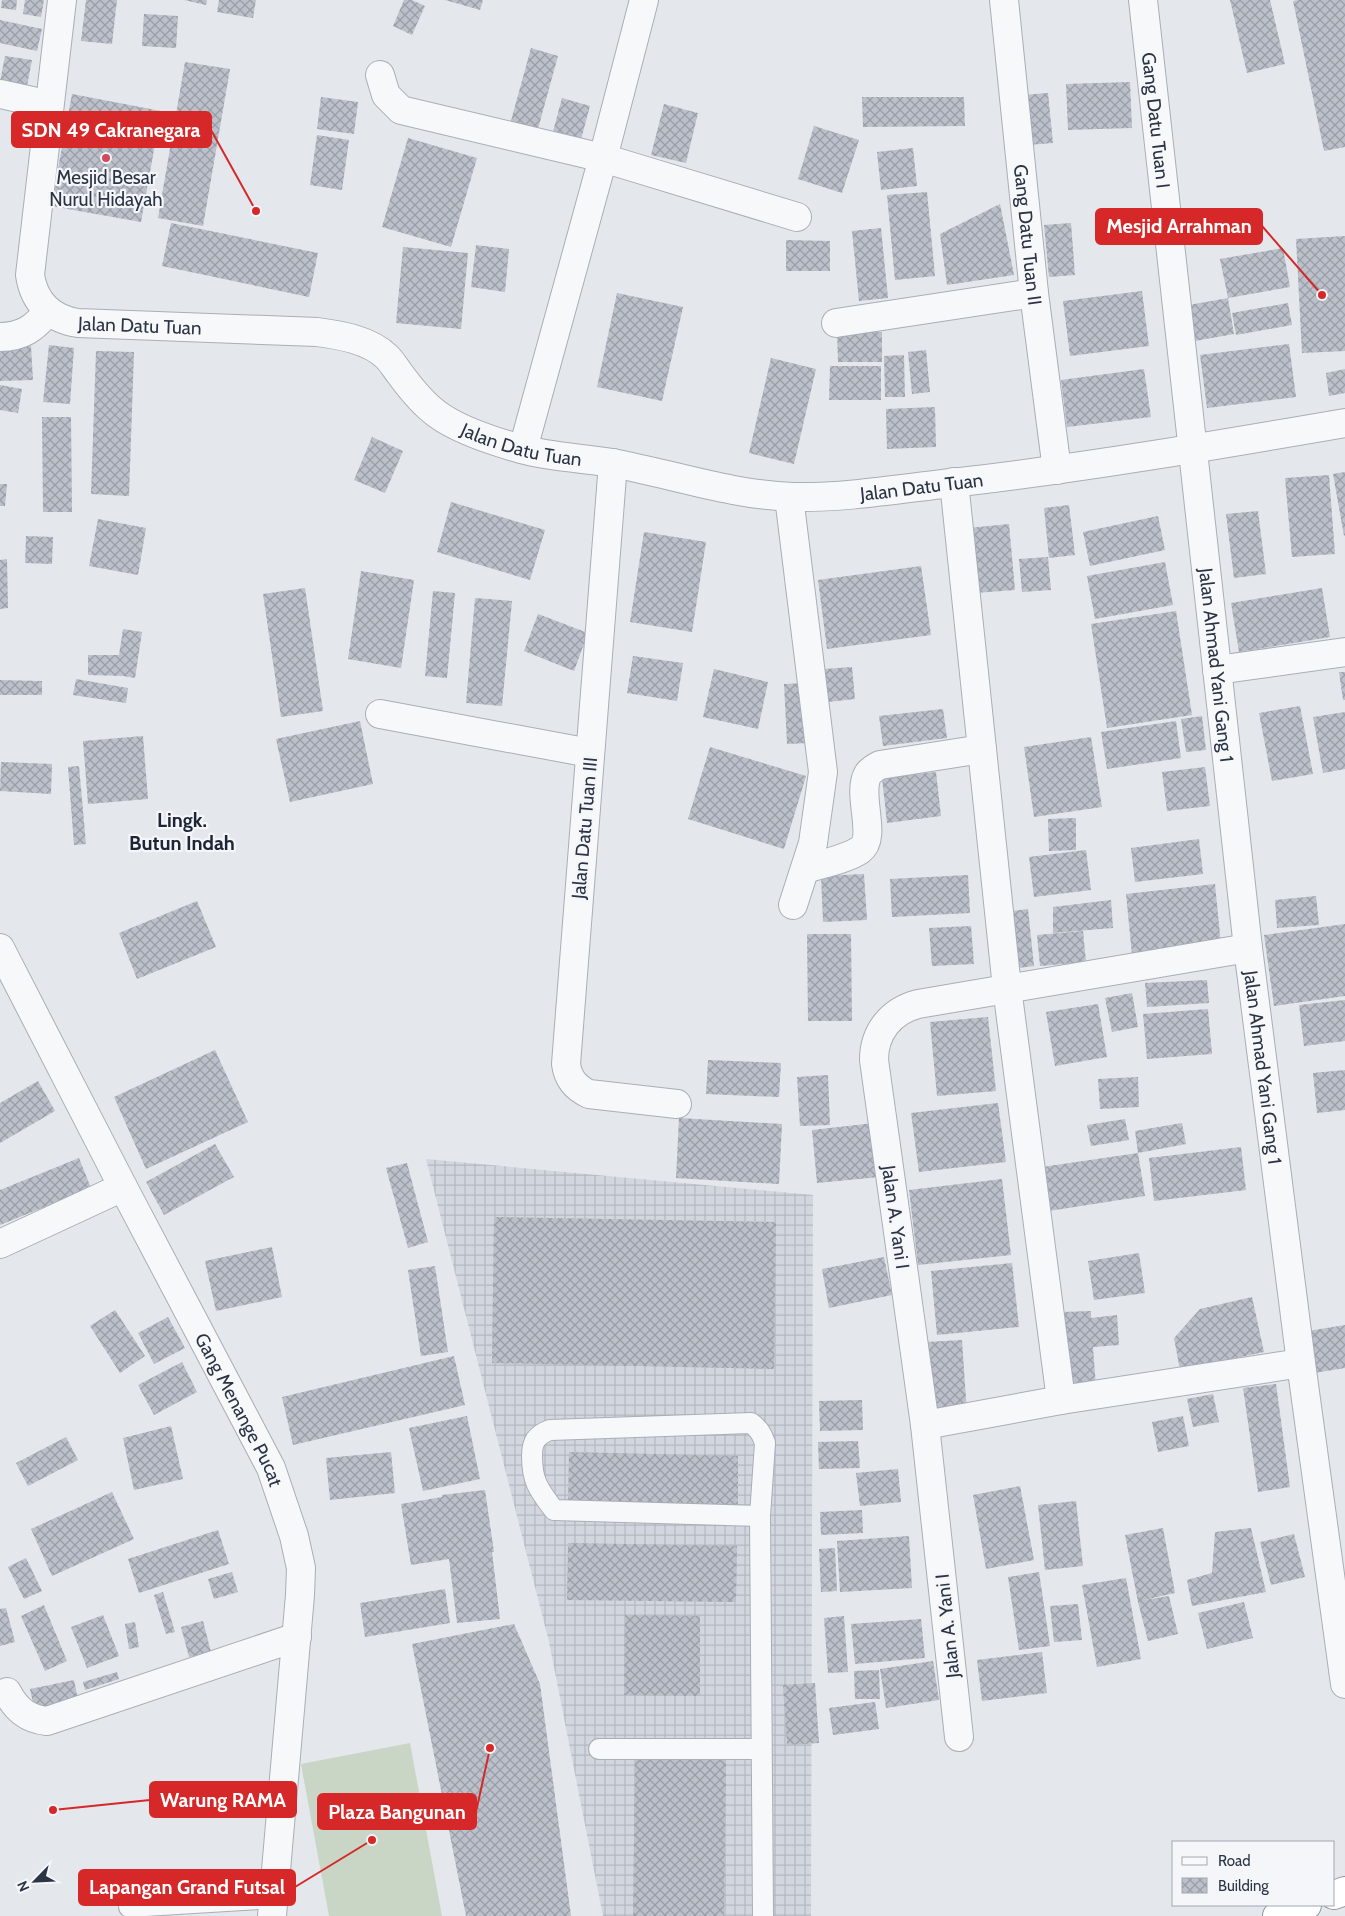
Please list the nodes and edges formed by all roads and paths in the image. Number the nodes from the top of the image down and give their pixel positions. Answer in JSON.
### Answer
{"nodes":[{"id":1,"x":62,"y":0,"type":"edge"},
{"id":2,"x":644,"y":0,"type":"edge"},
{"id":3,"x":1004,"y":0,"type":"edge"},
{"id":4,"x":1143,"y":0,"type":"edge"},
{"id":5,"x":380,"y":75,"type":"dead end"},
{"id":6,"x":0,"y":94,"type":"edge"},
{"id":7,"x":32,"y":101,"type":"dead end"},
{"id":8,"x":603,"y":158,"type":"junction"},
{"id":9,"x":797,"y":217,"type":"dead end"},
{"id":10,"x":1034,"y":292,"type":"junction"},
{"id":11,"x":48,"y":311,"type":"junction"},
{"id":12,"x":836,"y":323,"type":"dead end"},
{"id":13,"x":0,"y":336,"type":"edge"},
{"id":14,"x":1345,"y":423,"type":"edge"},
{"id":15,"x":523,"y":449,"type":"junction"},
{"id":16,"x":1193,"y":449,"type":"junction"},
{"id":17,"x":613,"y":463,"type":"junction"},
{"id":18,"x":1057,"y":470,"type":"junction"},
{"id":19,"x":954,"y":482,"type":"junction"},
{"id":20,"x":789,"y":497,"type":"junction"},
{"id":21,"x":1345,"y":652,"type":"edge"},
{"id":22,"x":1217,"y":670,"type":"junction"},
{"id":23,"x":380,"y":714,"type":"dead end"},
{"id":24,"x":982,"y":749,"type":"junction"},
{"id":25,"x":590,"y":753,"type":"junction"},
{"id":26,"x":805,"y":869,"type":"junction"},
{"id":27,"x":793,"y":906,"type":"dead end"},
{"id":28,"x":0,"y":948,"type":"edge"},
{"id":29,"x":1248,"y":948,"type":"junction"},
{"id":30,"x":1007,"y":988,"type":"junction"},
{"id":31,"x":677,"y":1104,"type":"dead end"},
{"id":32,"x":123,"y":1187,"type":"junction"},
{"id":33,"x":0,"y":1244,"type":"edge"},
{"id":34,"x":1301,"y":1363,"type":"junction"},
{"id":35,"x":1061,"y":1400,"type":"junction"},
{"id":36,"x":925,"y":1425,"type":"junction"},
{"id":37,"x":760,"y":1516,"type":"junction"},
{"id":38,"x":297,"y":1637,"type":"junction"},
{"id":39,"x":1345,"y":1684,"type":"edge"},
{"id":40,"x":7,"y":1692,"type":"dead end"},
{"id":41,"x":959,"y":1738,"type":"dead end"},
{"id":42,"x":599,"y":1749,"type":"dead end"},
{"id":43,"x":760,"y":1749,"type":"junction"},
{"id":44,"x":1304,"y":1906,"type":"edge"},
{"id":45,"x":129,"y":1907,"type":"dead end"},
{"id":46,"x":273,"y":1907,"type":"edge"},
{"id":47,"x":763,"y":1916,"type":"edge"},
{"id":48,"x":1277,"y":1916,"type":"edge"}],
"edges":[{"from":1,"to":11,"type":"street","name":"Jalan Datu Tuan"},
{"from":2,"to":8,"type":"street"},
{"from":3,"to":10,"type":"street","name":"Gang Datu Tuan II"},
{"from":4,"to":16,"type":"street","name":"Gang Datu Tuan I"},
{"from":5,"to":8,"type":"street"},
{"from":6,"to":7,"type":"street"},
{"from":8,"to":9,"type":"street"},
{"from":8,"to":15,"type":"street"},
{"from":10,"to":12,"type":"street"},
{"from":10,"to":18,"type":"street","name":"Gang Datu Tuan II"},
{"from":11,"to":13,"type":"street"},
{"from":11,"to":15,"type":"street","name":"Jalan Datu Tuan"},
{"from":14,"to":16,"type":"street","name":"Jalan Datu Tuan"},
{"from":15,"to":17,"type":"street","name":"Jalan Datu Tuan"},
{"from":16,"to":18,"type":"street","name":"Jalan Datu Tuan"},
{"from":16,"to":22,"type":"street","name":"Jalan Ahmad Yani Gang 1"},
{"from":17,"to":20,"type":"street","name":"Jalan Datu Tuan"},
{"from":17,"to":25,"type":"street","name":"Jalan Datu Tuan III"},
{"from":18,"to":19,"type":"street","name":"Jalan Datu Tuan"},
{"from":19,"to":20,"type":"street","name":"Jalan Datu Tuan"},
{"from":19,"to":24,"type":"street"},
{"from":20,"to":26,"type":"street"},
{"from":21,"to":22,"type":"street"},
{"from":22,"to":29,"type":"street","name":"Jalan Ahmad Yani Gang 1"},
{"from":23,"to":25,"type":"street"},
{"from":24,"to":26,"type":"street"},
{"from":24,"to":30,"type":"street"},
{"from":25,"to":31,"type":"street","name":"Jalan Datu Tuan III"},
{"from":26,"to":27,"type":"street"},
{"from":28,"to":32,"type":"street","name":"Gang Menange Pucat"},
{"from":29,"to":30,"type":"street"},
{"from":29,"to":34,"type":"street","name":"Jalan Ahmad Yani Gang 1"},
{"from":30,"to":35,"type":"street"},
{"from":30,"to":36,"type":"street","name":"Jalan A. Yani I"},
{"from":32,"to":33,"type":"street"},
{"from":32,"to":38,"type":"street","name":"Gang Menange Pucat"},
{"from":34,"to":35,"type":"street"},
{"from":34,"to":39,"type":"street","name":"Jalan Ahmad Yani Gang 1"},
{"from":35,"to":36,"type":"street"},
{"from":36,"to":41,"type":"street","name":"Jalan A. Yani I"},
{"from":37,"to":37,"type":"lane"},
{"from":37,"to":43,"type":"lane"},
{"from":38,"to":40,"type":"street"},
{"from":38,"to":46,"type":"street","name":"Gang Menange Pucat"},
{"from":42,"to":43,"type":"lane"},
{"from":43,"to":47,"type":"lane"},
{"from":44,"to":48,"type":"highway"},
{"from":45,"to":46,"type":"lane"}]}
